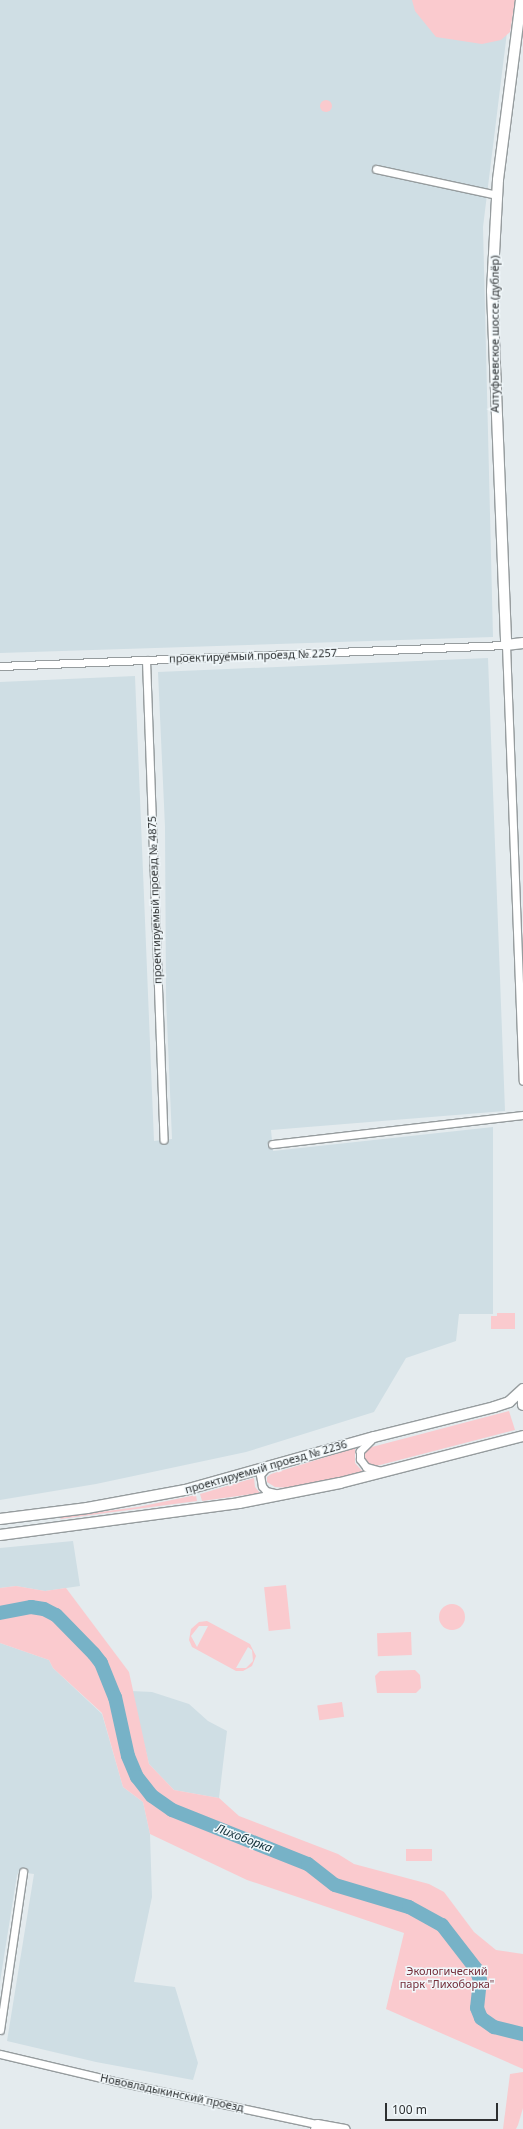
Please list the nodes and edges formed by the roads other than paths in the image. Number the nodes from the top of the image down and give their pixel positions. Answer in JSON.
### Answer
{"nodes":[{"id":1,"x":521,"y":0,"type":"edge"},
{"id":2,"x":523,"y":35,"type":"edge"},
{"id":3,"x":513,"y":48,"type":"junction"},
{"id":4,"x":376,"y":169,"type":"dead end"},
{"id":5,"x":497,"y":195,"type":"junction"},
{"id":6,"x":523,"y":644,"type":"edge"},
{"id":7,"x":506,"y":645,"type":"junction"},
{"id":8,"x":146,"y":660,"type":"junction"},
{"id":9,"x":0,"y":666,"type":"edge"},
{"id":10,"x":523,"y":1081,"type":"edge"},
{"id":11,"x":523,"y":1116,"type":"edge"},
{"id":12,"x":164,"y":1140,"type":"dead end"},
{"id":13,"x":272,"y":1144,"type":"dead end"},
{"id":14,"x":523,"y":1389,"type":"edge"},
{"id":15,"x":523,"y":1397,"type":"edge"},
{"id":16,"x":523,"y":1405,"type":"edge"},
{"id":17,"x":523,"y":1436,"type":"edge"},
{"id":18,"x":374,"y":1437,"type":"junction"},
{"id":19,"x":271,"y":1465,"type":"junction"},
{"id":20,"x":384,"y":1472,"type":"junction"},
{"id":21,"x":279,"y":1494,"type":"junction"},
{"id":22,"x":0,"y":1519,"type":"edge"},
{"id":23,"x":0,"y":1535,"type":"edge"},
{"id":24,"x":23,"y":1872,"type":"dead end"},
{"id":25,"x":0,"y":2030,"type":"edge"},
{"id":26,"x":0,"y":2054,"type":"edge"},
{"id":27,"x":316,"y":2126,"type":"edge"},
{"id":28,"x":345,"y":2129,"type":"edge"}],
"edges":[{"from":1,"to":3,"type":"main road","name":"Алтуфьевское шоссе (дублёр)"},
{"from":2,"to":3,"type":"main road"},
{"from":3,"to":5,"type":"main road","name":"Алтуфьевское шоссе (дублёр)"},
{"from":4,"to":5,"type":"street"},
{"from":5,"to":7,"type":"main road","name":"Алтуфьевское шоссе (дублёр)"},
{"from":6,"to":7,"type":"main road"},
{"from":7,"to":8,"type":"street","name":"проектируемый проезд № 2257"},
{"from":7,"to":10,"type":"street"},
{"from":8,"to":9,"type":"street","name":"проектируемый проезд № 2257"},
{"from":8,"to":12,"type":"street","name":"проектируемый проезд № 4875"},
{"from":11,"to":13,"type":"street"},
{"from":14,"to":18,"type":"main road","name":"проектируемый проезд № 2236"},
{"from":15,"to":16,"type":"main road"},
{"from":17,"to":20,"type":"main road","name":"проектируемый проезд № 2236"},
{"from":18,"to":19,"type":"main road","name":"проектируемый проезд № 2236"},
{"from":18,"to":20,"type":"street"},
{"from":19,"to":21,"type":"street"},
{"from":19,"to":22,"type":"main road","name":"проектируемый проезд № 2236"},
{"from":20,"to":21,"type":"main road","name":"проектируемый проезд № 2236"},
{"from":21,"to":23,"type":"main road","name":"проектируемый проезд № 2236"},
{"from":24,"to":25,"type":"street"},
{"from":26,"to":27,"type":"street","name":"Нововладыкинский проезд"},
{"from":27,"to":28,"type":"street","name":"Нововладыкинский проезд"}]}
